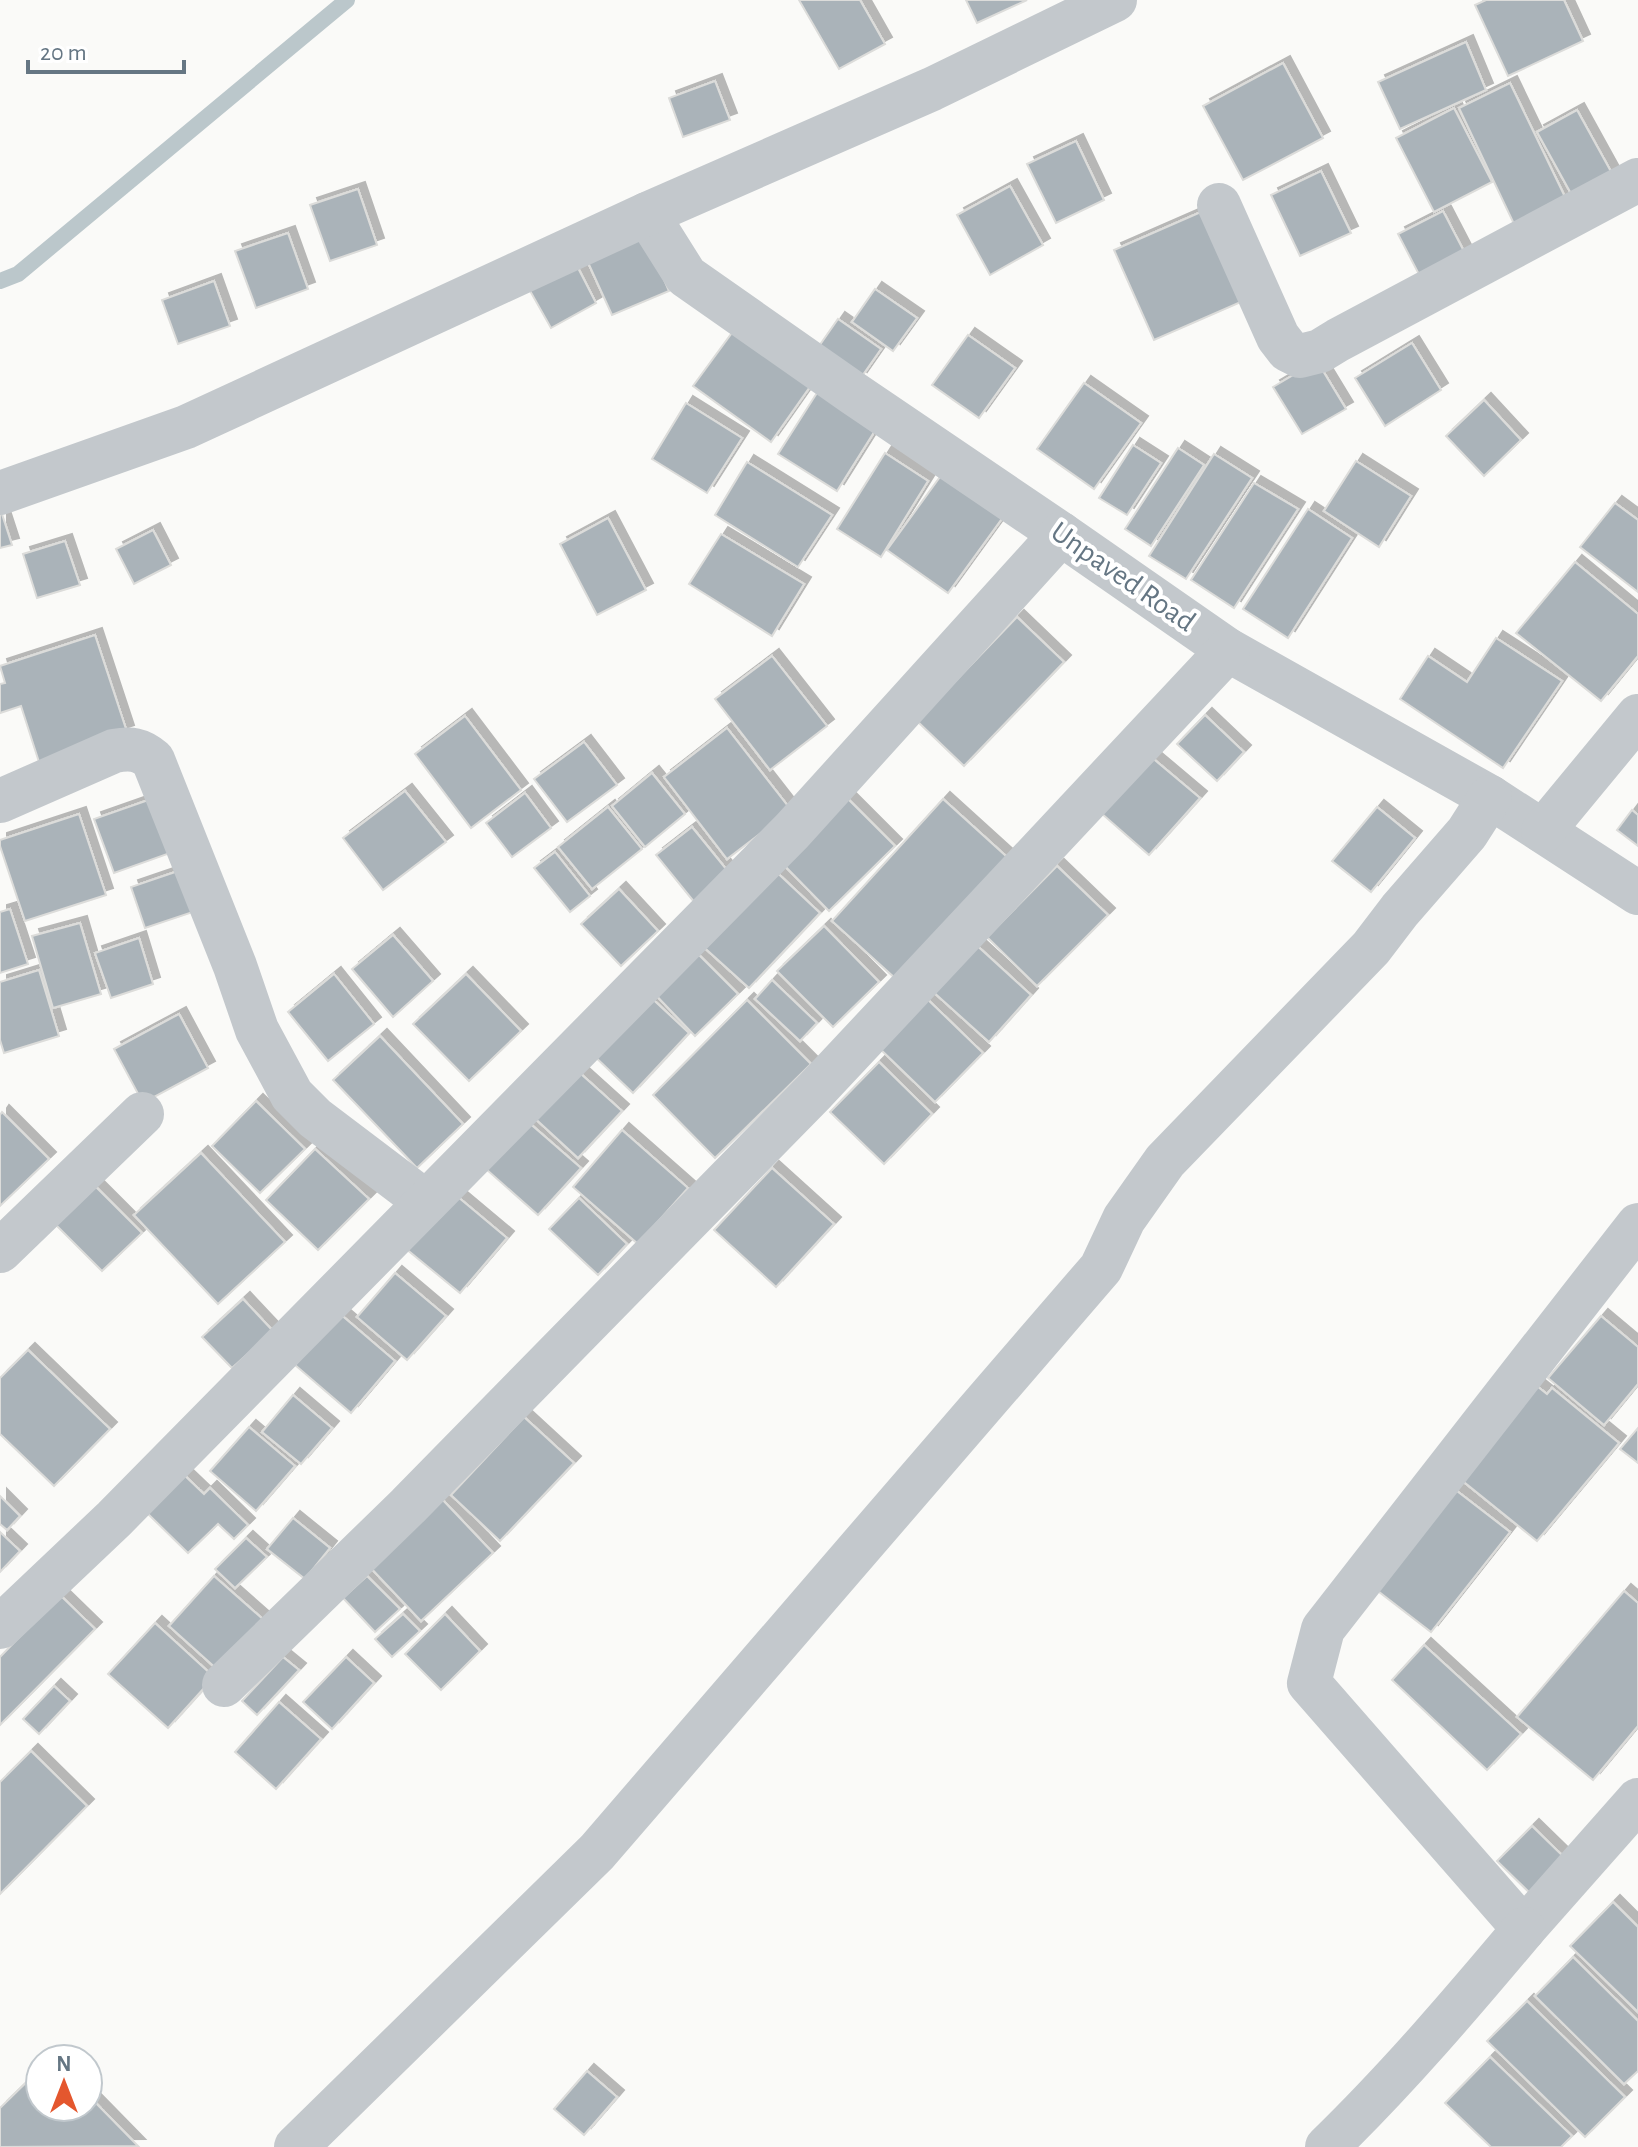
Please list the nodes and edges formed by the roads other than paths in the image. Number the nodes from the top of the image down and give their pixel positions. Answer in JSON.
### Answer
{"nodes":[{"id":1,"x":1115,"y":0,"type":"edge"},
{"id":2,"x":1638,"y":180,"type":"edge"},
{"id":3,"x":1219,"y":205,"type":"dead end"},
{"id":4,"x":647,"y":214,"type":"junction"},
{"id":5,"x":0,"y":493,"type":"edge"},
{"id":6,"x":1061,"y":534,"type":"junction"},
{"id":7,"x":1228,"y":650,"type":"junction"},
{"id":8,"x":1638,"y":716,"type":"edge"},
{"id":9,"x":1490,"y":797,"type":"junction"},
{"id":10,"x":0,"y":801,"type":"edge"},
{"id":11,"x":1543,"y":831,"type":"junction"},
{"id":12,"x":1638,"y":893,"type":"edge"},
{"id":13,"x":142,"y":1114,"type":"dead end"},
{"id":14,"x":426,"y":1202,"type":"junction"},
{"id":15,"x":1638,"y":1225,"type":"edge"},
{"id":16,"x":0,"y":1251,"type":"edge"},
{"id":17,"x":0,"y":1627,"type":"edge"},
{"id":18,"x":224,"y":1685,"type":"dead end"},
{"id":19,"x":1638,"y":1800,"type":"edge"},
{"id":20,"x":1524,"y":1929,"type":"junction"},
{"id":21,"x":296,"y":2147,"type":"edge"},
{"id":22,"x":1327,"y":2147,"type":"edge"}],
"edges":[{"from":1,"to":4,"type":"street"},
{"from":2,"to":3,"type":"street"},
{"from":4,"to":5,"type":"street"},
{"from":4,"to":6,"type":"street","name":"Unpaved Road"},
{"from":6,"to":7,"type":"street","name":"Unpaved Road"},
{"from":6,"to":14,"type":"street"},
{"from":7,"to":9,"type":"street","name":"Unpaved Road"},
{"from":7,"to":18,"type":"street"},
{"from":8,"to":11,"type":"street"},
{"from":9,"to":11,"type":"street","name":"Unpaved Road"},
{"from":9,"to":21,"type":"street"},
{"from":10,"to":14,"type":"street"},
{"from":11,"to":12,"type":"street","name":"Unpaved Road"},
{"from":13,"to":16,"type":"street"},
{"from":14,"to":17,"type":"street"},
{"from":15,"to":20,"type":"street"},
{"from":19,"to":20,"type":"street"},
{"from":20,"to":22,"type":"street"}]}
